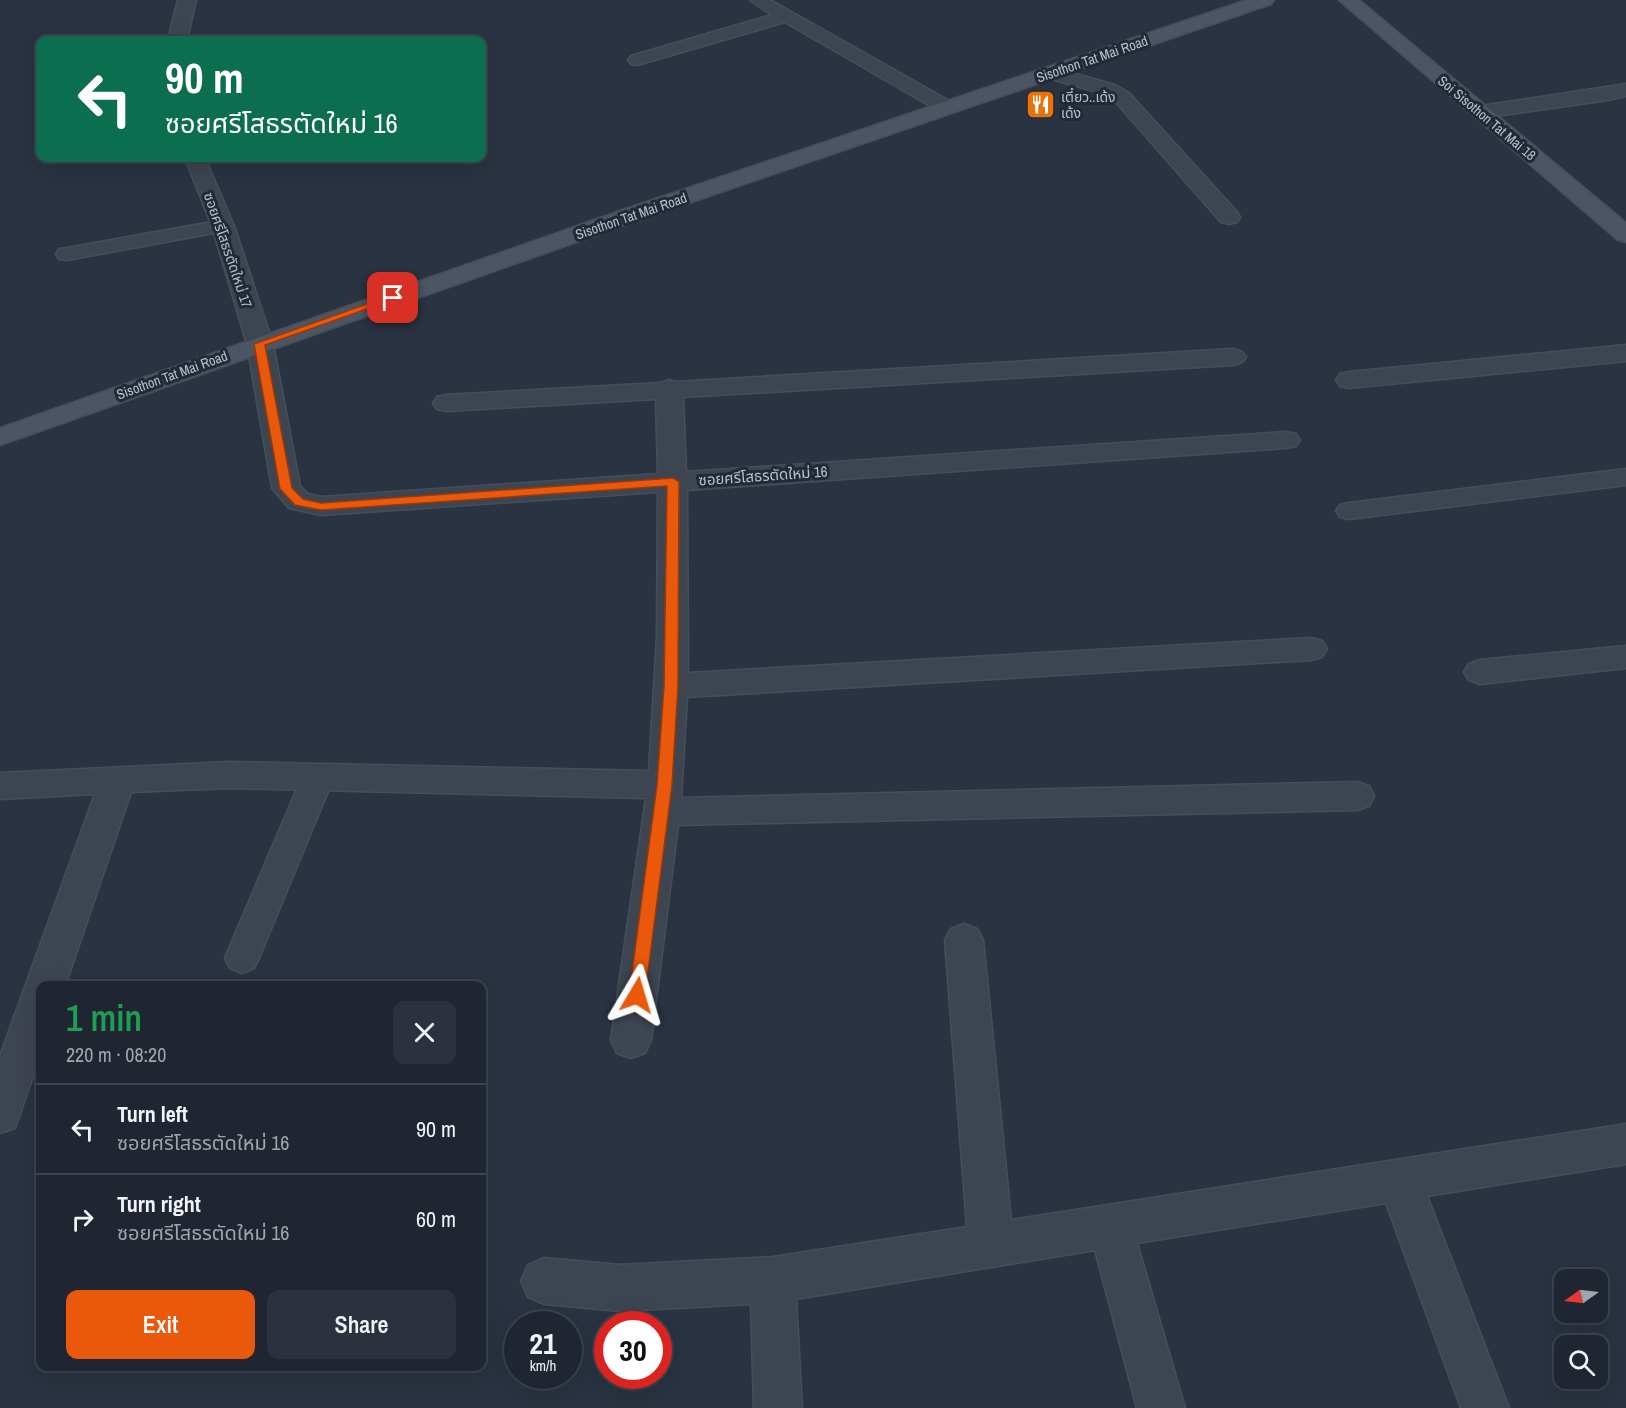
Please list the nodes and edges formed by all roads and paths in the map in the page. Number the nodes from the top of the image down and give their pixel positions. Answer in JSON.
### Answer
{"nodes":[{"id":1,"x":187,"y":0,"type":"edge"},
{"id":2,"x":758,"y":0,"type":"edge"},
{"id":3,"x":1265,"y":0,"type":"edge"},
{"id":4,"x":1348,"y":0,"type":"edge"},
{"id":5,"x":787,"y":16,"type":"junction"},
{"id":6,"x":178,"y":36,"type":"edge"},
{"id":7,"x":637,"y":60,"type":"dead end"},
{"id":8,"x":1052,"y":73,"type":"junction"},
{"id":9,"x":1626,"y":90,"type":"edge"},
{"id":10,"x":946,"y":107,"type":"junction"},
{"id":11,"x":1480,"y":112,"type":"junction"},
{"id":12,"x":197,"y":162,"type":"edge"},
{"id":13,"x":1229,"y":217,"type":"dead end"},
{"id":14,"x":223,"y":225,"type":"junction"},
{"id":15,"x":1626,"y":235,"type":"edge"},
{"id":16,"x":67,"y":255,"type":"dead end"},
{"id":17,"x":260,"y":344,"type":"junction"},
{"id":18,"x":1626,"y":353,"type":"edge"},
{"id":19,"x":1233,"y":357,"type":"dead end"},
{"id":20,"x":1349,"y":380,"type":"dead end"},
{"id":21,"x":669,"y":388,"type":"junction"},
{"id":22,"x":446,"y":403,"type":"dead end"},
{"id":23,"x":0,"y":437,"type":"edge"},
{"id":24,"x":1286,"y":441,"type":"dead end"},
{"id":25,"x":1626,"y":477,"type":"edge"},
{"id":26,"x":673,"y":482,"type":"junction"},
{"id":27,"x":1349,"y":511,"type":"dead end"},
{"id":28,"x":1311,"y":649,"type":"dead end"},
{"id":29,"x":1626,"y":657,"type":"edge"},
{"id":30,"x":1480,"y":672,"type":"dead end"},
{"id":31,"x":671,"y":686,"type":"junction"},
{"id":32,"x":318,"y":777,"type":"junction"},
{"id":33,"x":118,"y":779,"type":"junction"},
{"id":34,"x":0,"y":786,"type":"edge"},
{"id":35,"x":1357,"y":796,"type":"dead end"},
{"id":36,"x":663,"y":798,"type":"junction"},
{"id":37,"x":964,"y":940,"type":"dead end"},
{"id":38,"x":242,"y":958,"type":"dead end"},
{"id":39,"x":47,"y":981,"type":"edge"},
{"id":40,"x":36,"y":1010,"type":"edge"},
{"id":41,"x":631,"y":1040,"type":"dead end"},
{"id":42,"x":0,"y":1114,"type":"edge"},
{"id":43,"x":1626,"y":1144,"type":"edge"},
{"id":44,"x":1399,"y":1180,"type":"junction"},
{"id":45,"x":1110,"y":1226,"type":"junction"},
{"id":46,"x":991,"y":1246,"type":"junction"},
{"id":47,"x":773,"y":1280,"type":"junction"},
{"id":48,"x":544,"y":1281,"type":"dead end"},
{"id":49,"x":778,"y":1408,"type":"edge"},
{"id":50,"x":1161,"y":1408,"type":"edge"},
{"id":51,"x":1485,"y":1408,"type":"edge"}],
"edges":[{"from":1,"to":6,"type":"street"},
{"from":2,"to":5,"type":"lane"},
{"from":3,"to":8,"type":"street","name":"Sisothon Tat Mai Road"},
{"from":4,"to":11,"type":"street","name":"Soi Sisothon Tat Mai 18"},
{"from":5,"to":7,"type":"lane"},
{"from":5,"to":10,"type":"lane"},
{"from":8,"to":10,"type":"street","name":"Sisothon Tat Mai Road"},
{"from":8,"to":13,"type":"street"},
{"from":9,"to":11,"type":"street"},
{"from":10,"to":17,"type":"street","name":"Sisothon Tat Mai Road"},
{"from":11,"to":15,"type":"street","name":"Soi Sisothon Tat Mai 18"},
{"from":12,"to":14,"type":"street","name":"ซอยศรีโสธรตัดใหม่ 17"},
{"from":14,"to":16,"type":"lane"},
{"from":14,"to":17,"type":"street","name":"ซอยศรีโสธรตัดใหม่ 17"},
{"from":17,"to":23,"type":"street","name":"Sisothon Tat Mai Road"},
{"from":17,"to":26,"type":"street","name":"ซอยศรีโสธรตัดใหม่ 16"},
{"from":18,"to":20,"type":"street"},
{"from":19,"to":21,"type":"street"},
{"from":21,"to":22,"type":"street"},
{"from":21,"to":26,"type":"street"},
{"from":24,"to":26,"type":"street","name":"ซอยศรีโสธรตัดใหม่ 16"},
{"from":25,"to":27,"type":"lane"},
{"from":26,"to":31,"type":"street"},
{"from":28,"to":31,"type":"street"},
{"from":29,"to":30,"type":"street"},
{"from":31,"to":36,"type":"street"},
{"from":32,"to":33,"type":"street"},
{"from":32,"to":36,"type":"street"},
{"from":32,"to":38,"type":"lane"},
{"from":33,"to":34,"type":"street"},
{"from":33,"to":39,"type":"street"},
{"from":35,"to":36,"type":"street"},
{"from":36,"to":41,"type":"street"},
{"from":37,"to":46,"type":"street"},
{"from":40,"to":42,"type":"street"},
{"from":43,"to":44,"type":"street"},
{"from":44,"to":45,"type":"street"},
{"from":44,"to":51,"type":"street"},
{"from":45,"to":46,"type":"street"},
{"from":45,"to":50,"type":"street"},
{"from":46,"to":47,"type":"street"},
{"from":47,"to":48,"type":"street"},
{"from":47,"to":49,"type":"street"}]}
